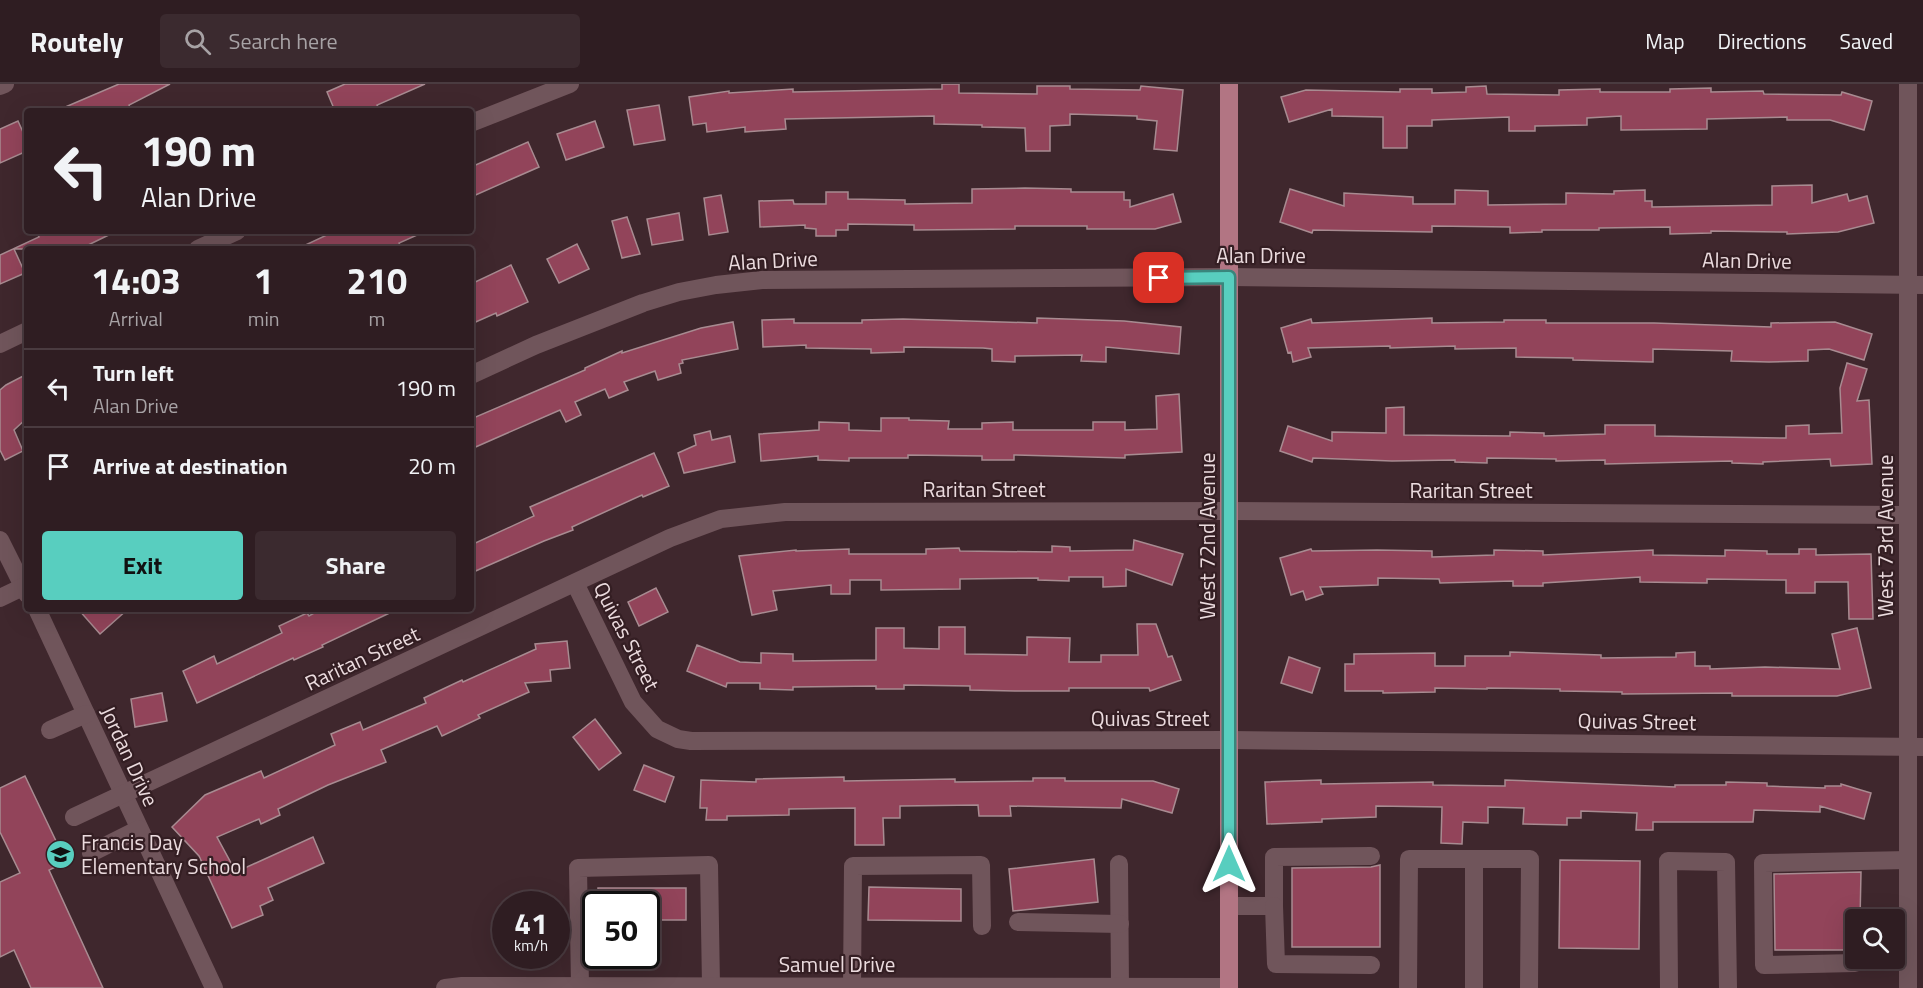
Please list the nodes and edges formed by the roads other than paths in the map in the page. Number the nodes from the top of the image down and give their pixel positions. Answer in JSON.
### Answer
{"nodes":[{"id":1,"x":5,"y":84,"type":"edge"},
{"id":2,"x":570,"y":84,"type":"edge"},
{"id":3,"x":1229,"y":84,"type":"edge"},
{"id":4,"x":1908,"y":84,"type":"edge"},
{"id":5,"x":0,"y":86,"type":"edge"},
{"id":6,"x":474,"y":122,"type":"edge"},
{"id":7,"x":230,"y":234,"type":"edge"},
{"id":8,"x":204,"y":246,"type":"edge"},
{"id":9,"x":1229,"y":277,"type":"junction"},
{"id":10,"x":1916,"y":285,"type":"edge"},
{"id":11,"x":24,"y":332,"type":"edge"},
{"id":12,"x":0,"y":344,"type":"edge"},
{"id":13,"x":474,"y":374,"type":"edge"},
{"id":14,"x":1229,"y":511,"type":"junction"},
{"id":15,"x":1907,"y":515,"type":"junction"},
{"id":16,"x":0,"y":540,"type":"edge"},
{"id":17,"x":575,"y":583,"type":"junction"},
{"id":18,"x":24,"y":587,"type":"edge"},
{"id":19,"x":24,"y":589,"type":"edge"},
{"id":20,"x":0,"y":598,"type":"edge"},
{"id":21,"x":38,"y":612,"type":"edge"},
{"id":22,"x":86,"y":714,"type":"junction"},
{"id":23,"x":50,"y":730,"type":"dead end"},
{"id":24,"x":1229,"y":740,"type":"junction"},
{"id":25,"x":1915,"y":747,"type":"edge"},
{"id":26,"x":123,"y":794,"type":"junction"},
{"id":27,"x":74,"y":817,"type":"dead end"},
{"id":28,"x":139,"y":829,"type":"junction"},
{"id":29,"x":91,"y":853,"type":"dead end"},
{"id":30,"x":1371,"y":856,"type":"dead end"},
{"id":31,"x":1473,"y":859,"type":"junction"},
{"id":32,"x":1907,"y":860,"type":"junction"},
{"id":33,"x":1119,"y":864,"type":"dead end"},
{"id":34,"x":1915,"y":883,"type":"edge"},
{"id":35,"x":1229,"y":906,"type":"junction"},
{"id":36,"x":1274,"y":906,"type":"junction"},
{"id":37,"x":1018,"y":922,"type":"dead end"},
{"id":38,"x":1120,"y":924,"type":"junction"},
{"id":39,"x":982,"y":926,"type":"dead end"},
{"id":40,"x":1915,"y":949,"type":"edge"},
{"id":41,"x":1845,"y":963,"type":"edge"},
{"id":42,"x":1371,"y":965,"type":"dead end"},
{"id":43,"x":580,"y":986,"type":"junction"},
{"id":44,"x":711,"y":986,"type":"junction"},
{"id":45,"x":852,"y":986,"type":"junction"},
{"id":46,"x":478,"y":987,"type":"edge"},
{"id":47,"x":1058,"y":987,"type":"edge"},
{"id":48,"x":1120,"y":987,"type":"edge"},
{"id":49,"x":1158,"y":987,"type":"edge"},
{"id":50,"x":1229,"y":987,"type":"edge"},
{"id":51,"x":214,"y":988,"type":"edge"},
{"id":52,"x":445,"y":988,"type":"edge"},
{"id":53,"x":1408,"y":988,"type":"edge"},
{"id":54,"x":1474,"y":988,"type":"edge"},
{"id":55,"x":1529,"y":988,"type":"edge"},
{"id":56,"x":1669,"y":988,"type":"edge"},
{"id":57,"x":1728,"y":988,"type":"edge"},
{"id":58,"x":1908,"y":988,"type":"edge"}],
"edges":[{"from":1,"to":5,"type":"street"},
{"from":2,"to":6,"type":"street"},
{"from":3,"to":9,"type":"main road","name":"West 72nd Avenue"},
{"from":4,"to":10,"type":"street","name":"West 73rd Avenue"},
{"from":7,"to":8,"type":"street"},
{"from":9,"to":10,"type":"street","name":"Alan Drive"},
{"from":9,"to":13,"type":"street","name":"Alan Drive"},
{"from":9,"to":14,"type":"main road","name":"West 72nd Avenue"},
{"from":10,"to":15,"type":"street","name":"West 73rd Avenue"},
{"from":11,"to":12,"type":"street"},
{"from":14,"to":15,"type":"street","name":"Raritan Street"},
{"from":14,"to":17,"type":"street","name":"Raritan Street"},
{"from":14,"to":24,"type":"main road","name":"West 72nd Avenue"},
{"from":15,"to":25,"type":"street","name":"West 73rd Avenue"},
{"from":16,"to":18,"type":"street"},
{"from":17,"to":24,"type":"street","name":"Quivas Street"},
{"from":17,"to":26,"type":"street","name":"Raritan Street"},
{"from":19,"to":20,"type":"street"},
{"from":21,"to":22,"type":"street","name":"Jordan Drive"},
{"from":22,"to":23,"type":"street"},
{"from":22,"to":26,"type":"street","name":"Jordan Drive"},
{"from":24,"to":25,"type":"street","name":"Quivas Street"},
{"from":24,"to":35,"type":"main road","name":"West 72nd Avenue"},
{"from":25,"to":32,"type":"street","name":"West 73rd Avenue"},
{"from":26,"to":27,"type":"street","name":"Raritan Street"},
{"from":26,"to":28,"type":"street","name":"Jordan Drive"},
{"from":28,"to":29,"type":"street"},
{"from":28,"to":51,"type":"street","name":"Jordan Drive"},
{"from":30,"to":36,"type":"street"},
{"from":31,"to":53,"type":"street"},
{"from":31,"to":54,"type":"street"},
{"from":31,"to":55,"type":"street"},
{"from":32,"to":34,"type":"street","name":"West 73rd Avenue"},
{"from":32,"to":41,"type":"street"},
{"from":33,"to":38,"type":"street"},
{"from":34,"to":40,"type":"street","name":"West 73rd Avenue"},
{"from":35,"to":36,"type":"street"},
{"from":35,"to":50,"type":"main road","name":"West 72nd Avenue"},
{"from":36,"to":42,"type":"street"},
{"from":37,"to":38,"type":"street"},
{"from":38,"to":48,"type":"street"},
{"from":39,"to":45,"type":"street"},
{"from":40,"to":58,"type":"street","name":"West 73rd Avenue"},
{"from":43,"to":44,"type":"street","name":"Samuel Drive"},
{"from":43,"to":44,"type":"street"},
{"from":43,"to":46,"type":"street","name":"Samuel Drive"},
{"from":44,"to":45,"type":"street","name":"Samuel Drive"},
{"from":45,"to":47,"type":"street","name":"Samuel Drive"},
{"from":46,"to":52,"type":"street","name":"Samuel Drive"},
{"from":47,"to":48,"type":"street","name":"Samuel Drive"},
{"from":48,"to":49,"type":"street","name":"Samuel Drive"},
{"from":49,"to":50,"type":"street","name":"Samuel Drive"},
{"from":56,"to":57,"type":"street"}]}
